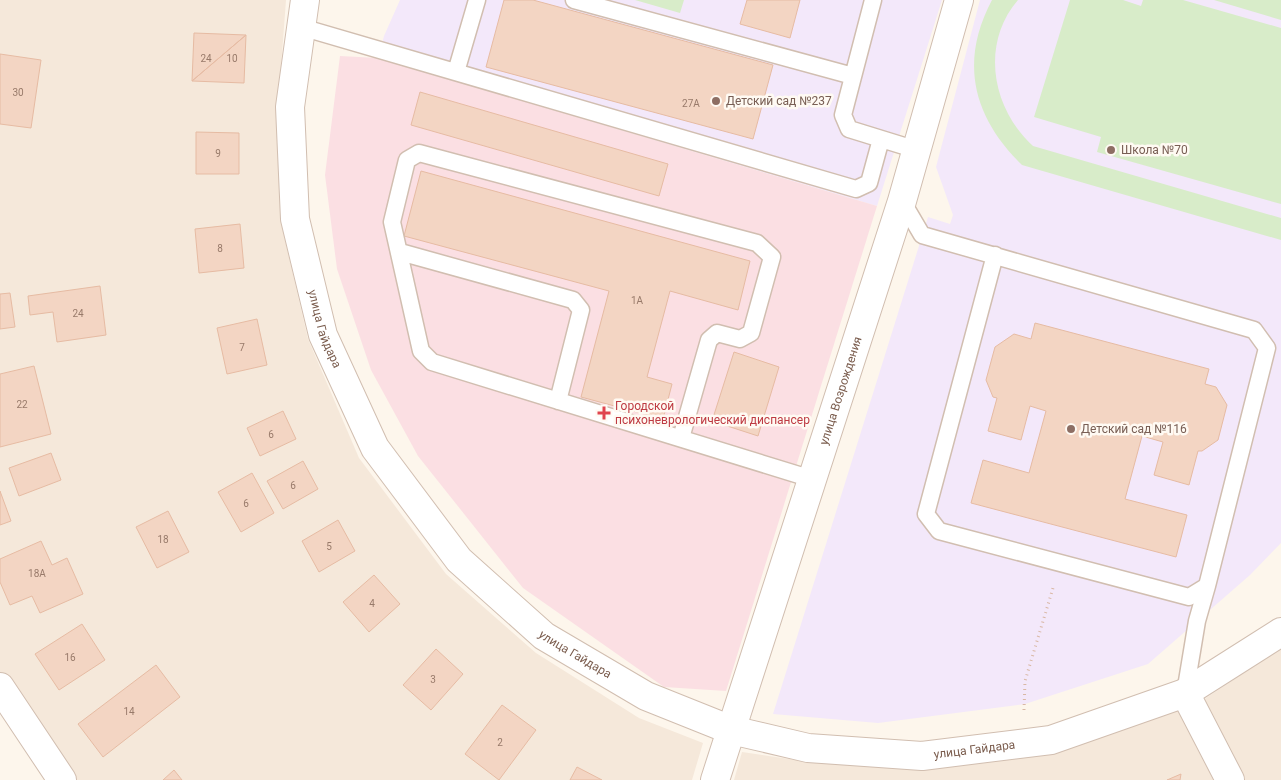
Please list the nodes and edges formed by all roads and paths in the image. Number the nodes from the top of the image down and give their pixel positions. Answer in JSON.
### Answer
{"nodes":[{"id":1,"x":305,"y":0,"type":"edge"},
{"id":2,"x":477,"y":0,"type":"edge"},
{"id":3,"x":574,"y":0,"type":"edge"},
{"id":4,"x":873,"y":0,"type":"edge"},
{"id":5,"x":959,"y":0,"type":"edge"},
{"id":6,"x":301,"y":27,"type":"junction"},
{"id":7,"x":456,"y":72,"type":"junction"},
{"id":8,"x":853,"y":76,"type":"junction"},
{"id":9,"x":881,"y":139,"type":"junction"},
{"id":10,"x":917,"y":150,"type":"junction"},
{"id":11,"x":902,"y":201,"type":"junction"},
{"id":12,"x":400,"y":252,"type":"junction"},
{"id":13,"x":995,"y":256,"type":"junction"},
{"id":14,"x":558,"y":401,"type":"junction"},
{"id":15,"x":681,"y":438,"type":"junction"},
{"id":16,"x":812,"y":479,"type":"junction"},
{"id":17,"x":1061,"y":563,"type":"junction"},
{"id":18,"x":1206,"y":586,"type":"junction"},
{"id":19,"x":1281,"y":632,"type":"edge"},
{"id":20,"x":0,"y":687,"type":"edge"},
{"id":21,"x":1185,"y":693,"type":"junction"},
{"id":22,"x":1014,"y":712,"type":"dead end"},
{"id":23,"x":731,"y":730,"type":"junction"},
{"id":24,"x":62,"y":780,"type":"edge"},
{"id":25,"x":715,"y":780,"type":"edge"},
{"id":26,"x":1230,"y":780,"type":"edge"}],
"edges":[{"from":1,"to":6,"type":"street","name":"улица Гайдара"},
{"from":2,"to":7,"type":"lane"},
{"from":3,"to":8,"type":"lane"},
{"from":4,"to":8,"type":"lane"},
{"from":5,"to":10,"type":"street","name":"улица Возрождения"},
{"from":6,"to":7,"type":"lane"},
{"from":6,"to":23,"type":"street","name":"улица Гайдара"},
{"from":7,"to":9,"type":"lane"},
{"from":8,"to":9,"type":"lane"},
{"from":9,"to":10,"type":"lane"},
{"from":10,"to":11,"type":"street","name":"улица Возрождения"},
{"from":11,"to":13,"type":"lane"},
{"from":11,"to":16,"type":"street","name":"улица Возрождения"},
{"from":12,"to":14,"type":"lane"},
{"from":12,"to":14,"type":"lane"},
{"from":12,"to":15,"type":"lane"},
{"from":13,"to":17,"type":"lane"},
{"from":13,"to":18,"type":"lane"},
{"from":14,"to":15,"type":"lane"},
{"from":15,"to":16,"type":"lane"},
{"from":16,"to":23,"type":"street","name":"улица Возрождения"},
{"from":17,"to":18,"type":"lane"},
{"from":17,"to":22,"type":"path"},
{"from":18,"to":21,"type":"lane"},
{"from":19,"to":21,"type":"street","name":"улица Гайдара"},
{"from":20,"to":24,"type":"street"},
{"from":21,"to":23,"type":"street","name":"улица Гайдара"},
{"from":21,"to":26,"type":"street"},
{"from":23,"to":25,"type":"street","name":"улица Возрождения"}]}
